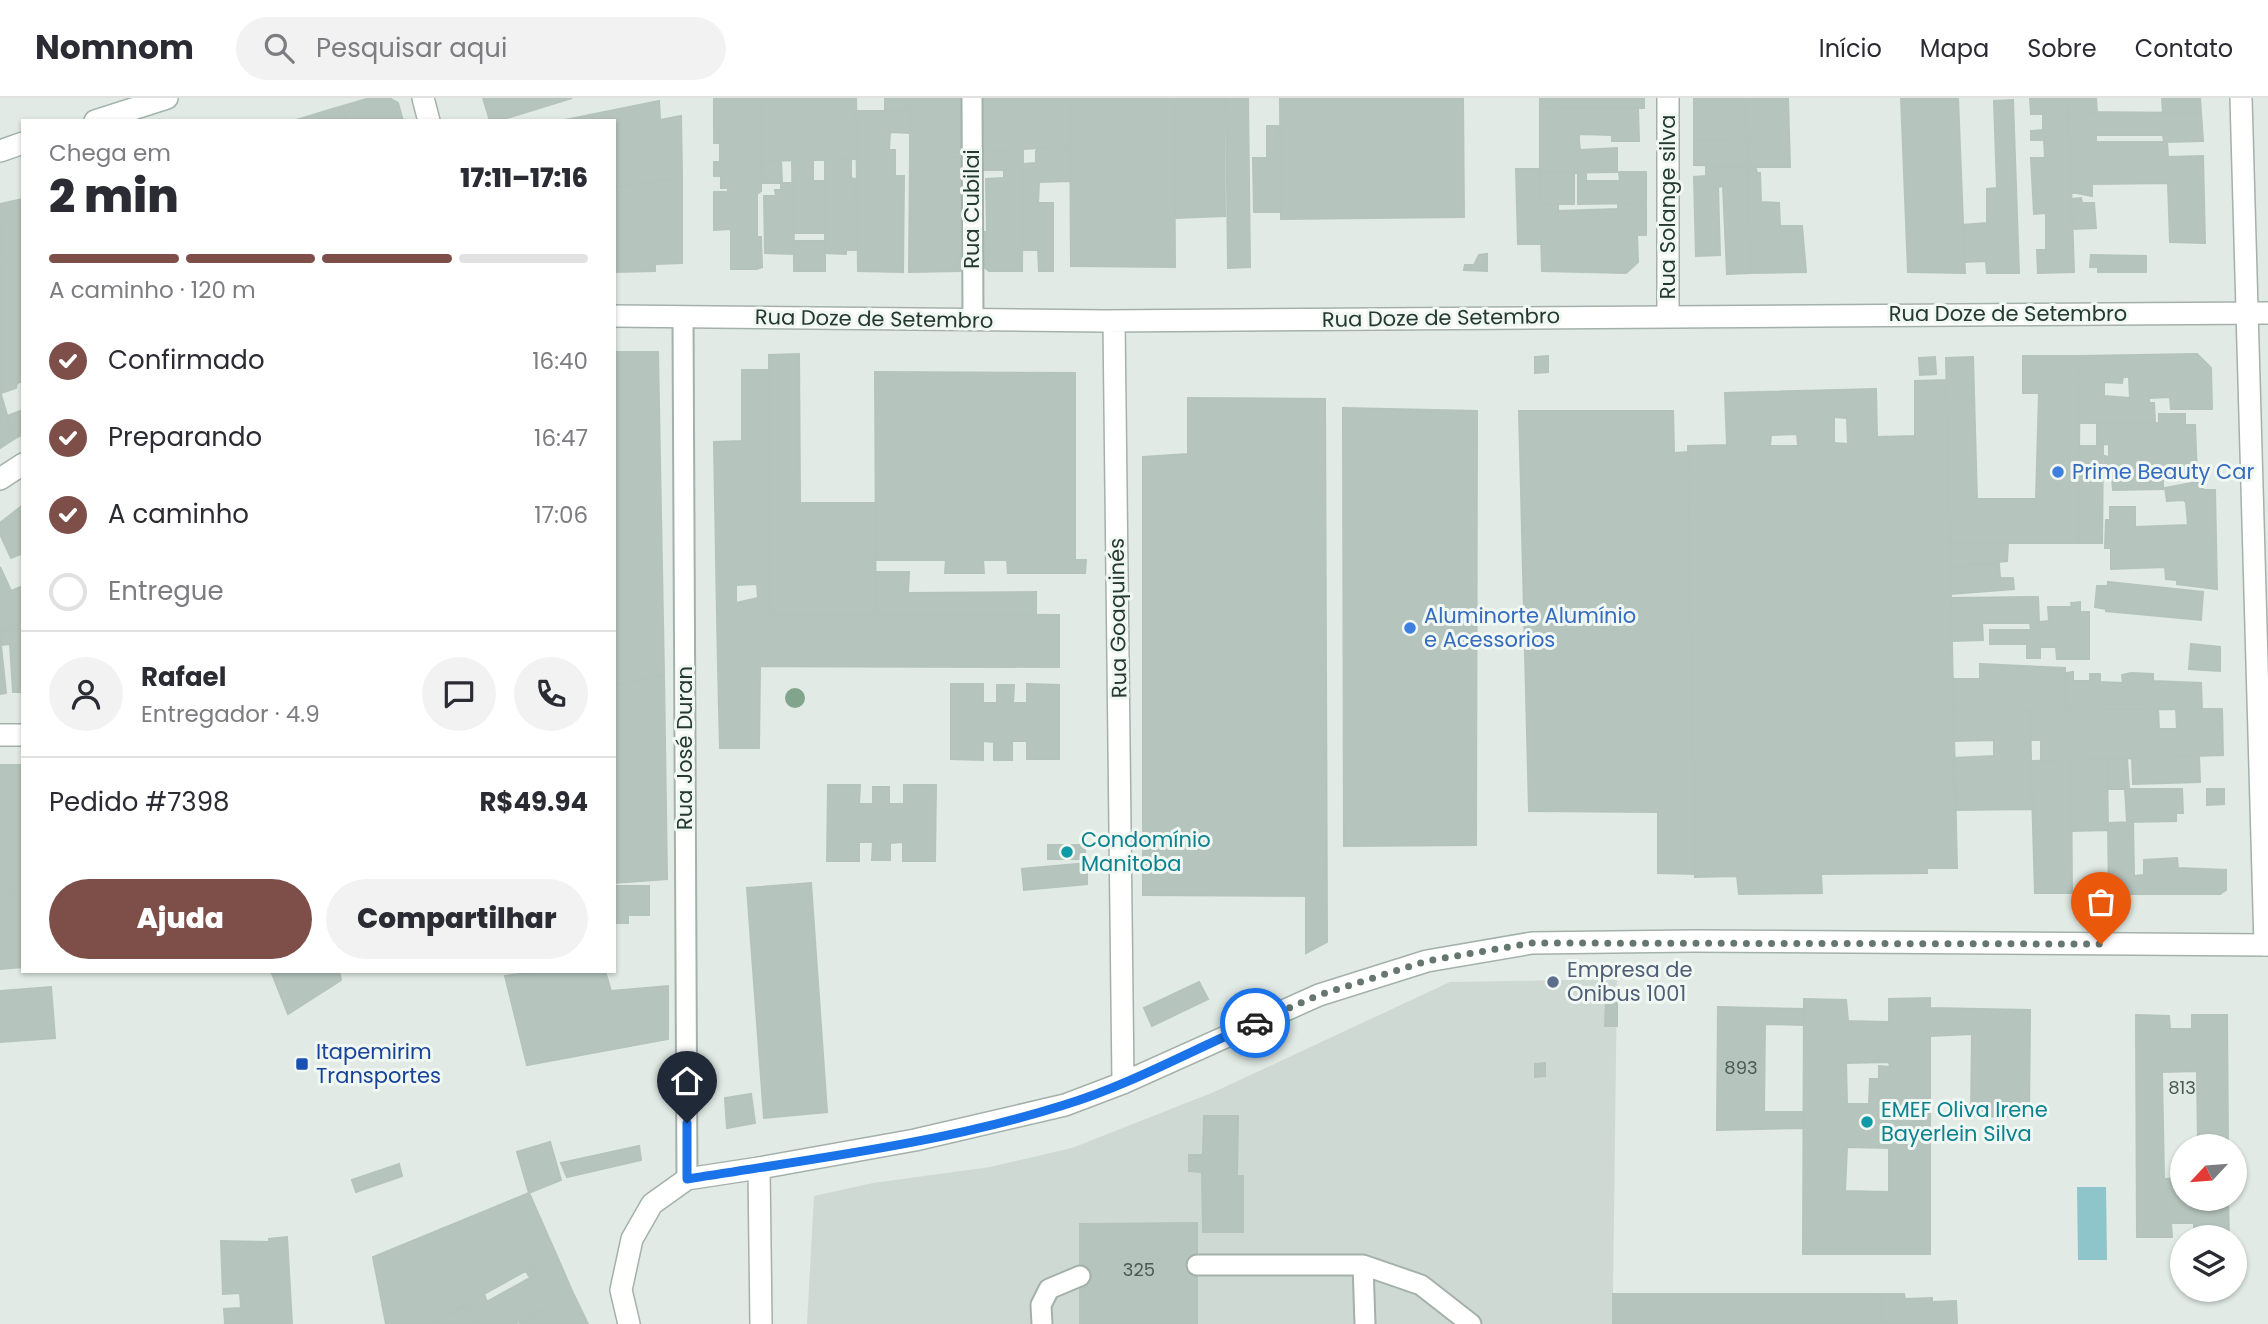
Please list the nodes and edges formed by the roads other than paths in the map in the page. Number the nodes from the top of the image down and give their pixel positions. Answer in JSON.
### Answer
{"nodes":[{"id":1,"x":167,"y":98,"type":"edge"},
{"id":2,"x":423,"y":98,"type":"edge"},
{"id":3,"x":972,"y":98,"type":"edge"},
{"id":4,"x":1668,"y":98,"type":"edge"},
{"id":5,"x":2241,"y":98,"type":"edge"},
{"id":6,"x":101,"y":119,"type":"edge"},
{"id":7,"x":428,"y":119,"type":"edge"},
{"id":8,"x":21,"y":145,"type":"edge"},
{"id":9,"x":0,"y":150,"type":"edge"},
{"id":10,"x":2258,"y":314,"type":"edge"},
{"id":11,"x":616,"y":316,"type":"edge"},
{"id":12,"x":1668,"y":316,"type":"junction"},
{"id":13,"x":683,"y":317,"type":"junction"},
{"id":14,"x":973,"y":319,"type":"junction"},
{"id":15,"x":1114,"y":321,"type":"junction"},
{"id":16,"x":21,"y":465,"type":"edge"},
{"id":17,"x":0,"y":479,"type":"edge"},
{"id":18,"x":2262,"y":629,"type":"edge"},
{"id":19,"x":0,"y":735,"type":"edge"},
{"id":20,"x":21,"y":735,"type":"edge"},
{"id":21,"x":2267,"y":945,"type":"edge"},
{"id":22,"x":1123,"y":1083,"type":"junction"},
{"id":23,"x":760,"y":1168,"type":"junction"},
{"id":24,"x":687,"y":1179,"type":"junction"},
{"id":25,"x":1197,"y":1265,"type":"dead end"},
{"id":26,"x":1363,"y":1265,"type":"junction"},
{"id":27,"x":1080,"y":1276,"type":"dead end"},
{"id":28,"x":629,"y":1324,"type":"edge"},
{"id":29,"x":761,"y":1324,"type":"edge"},
{"id":30,"x":1042,"y":1324,"type":"edge"},
{"id":31,"x":1365,"y":1324,"type":"edge"},
{"id":32,"x":1471,"y":1324,"type":"edge"}],
"edges":[{"from":1,"to":6,"type":"street"},
{"from":2,"to":7,"type":"street"},
{"from":3,"to":14,"type":"lane","name":"Rua Cubilai"},
{"from":4,"to":12,"type":"street","name":"Rua Solange silva"},
{"from":5,"to":10,"type":"street"},
{"from":8,"to":9,"type":"street"},
{"from":10,"to":12,"type":"street","name":"Rua Doze de Setembro"},
{"from":10,"to":18,"type":"street"},
{"from":11,"to":13,"type":"street","name":"Rua Doze de Setembro"},
{"from":12,"to":15,"type":"street","name":"Rua Doze de Setembro"},
{"from":13,"to":14,"type":"street","name":"Rua Doze de Setembro"},
{"from":13,"to":24,"type":"lane","name":"Rua José Duran"},
{"from":14,"to":15,"type":"street","name":"Rua Doze de Setembro"},
{"from":15,"to":22,"type":"street","name":"Rua Goaquinés"},
{"from":16,"to":17,"type":"street"},
{"from":18,"to":21,"type":"street"},
{"from":19,"to":20,"type":"street"},
{"from":21,"to":22,"type":"street"},
{"from":22,"to":23,"type":"street"},
{"from":23,"to":24,"type":"street"},
{"from":23,"to":29,"type":"street"},
{"from":24,"to":28,"type":"street"},
{"from":25,"to":26,"type":"lane"},
{"from":26,"to":31,"type":"lane"},
{"from":26,"to":32,"type":"lane"},
{"from":27,"to":30,"type":"lane"}]}
